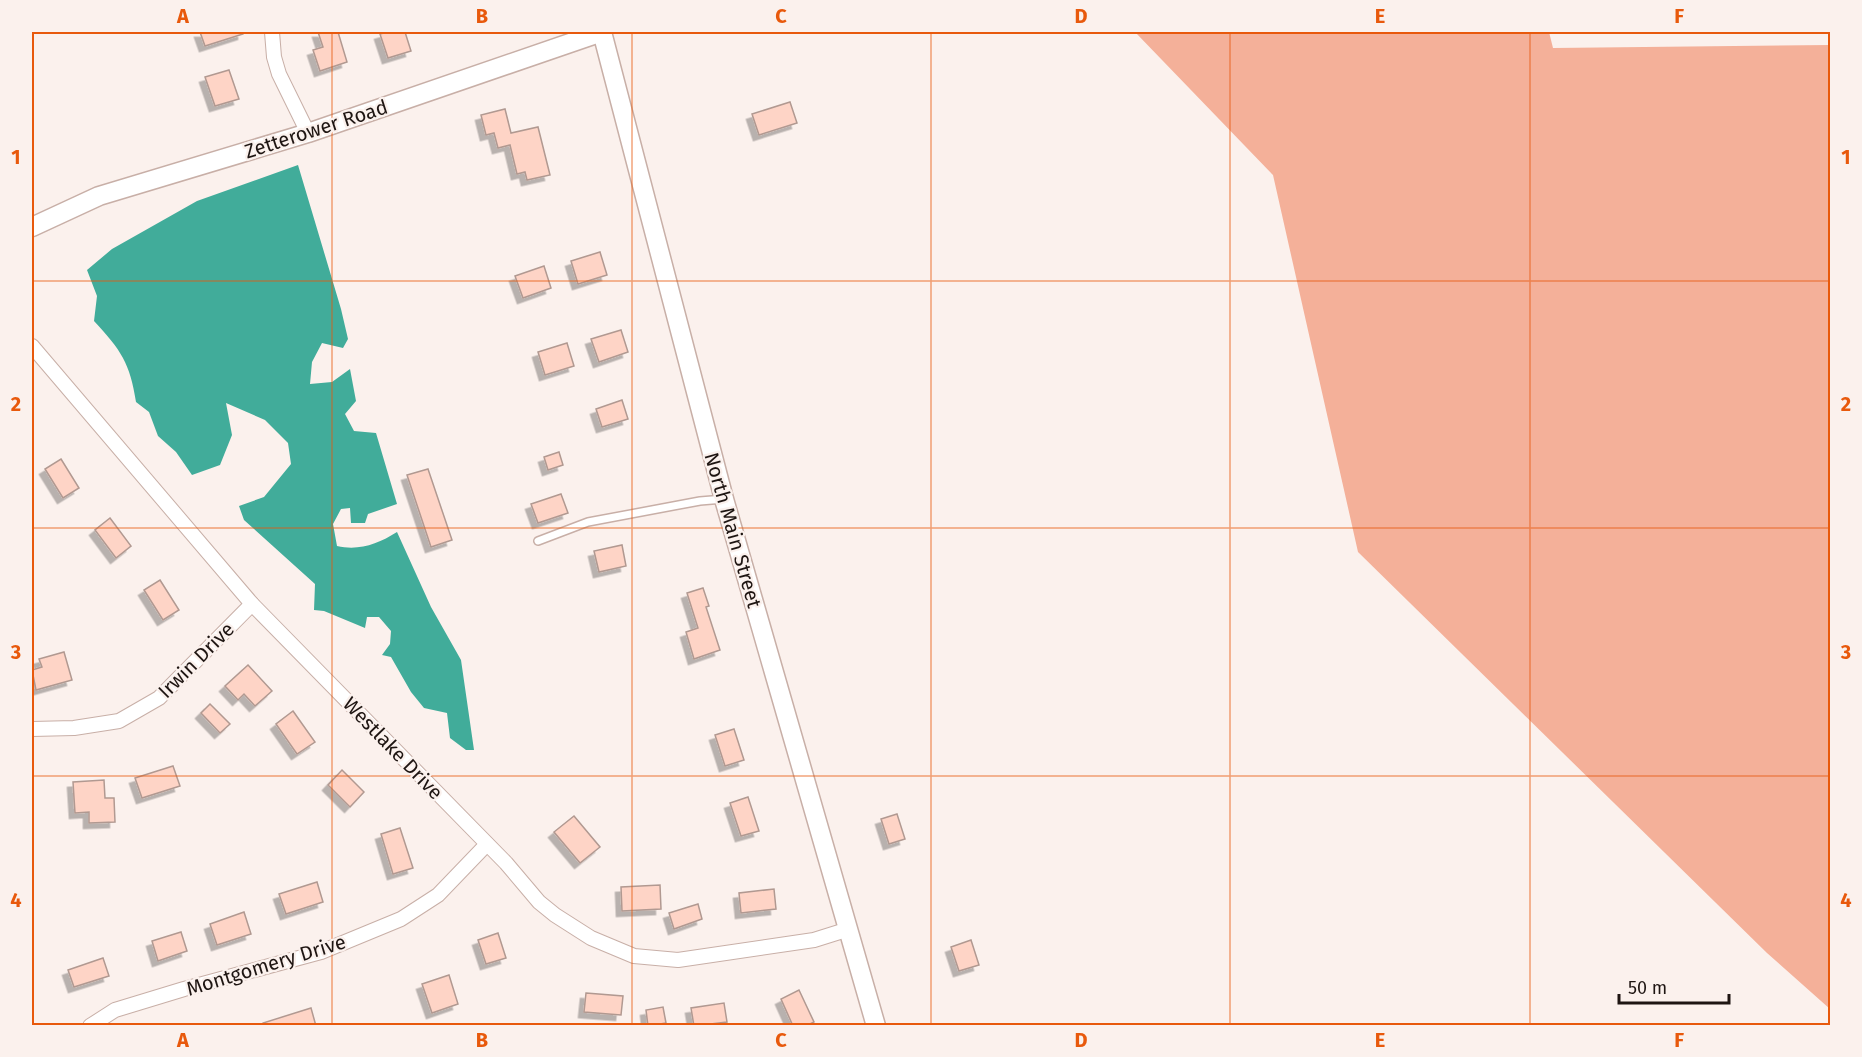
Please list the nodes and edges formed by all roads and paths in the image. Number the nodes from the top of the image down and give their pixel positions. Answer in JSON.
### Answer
{"nodes":[{"id":1,"x":272,"y":32,"type":"edge"},
{"id":2,"x":602,"y":32,"type":"edge"},
{"id":3,"x":308,"y":133,"type":"junction"},
{"id":4,"x":32,"y":227,"type":"edge"},
{"id":5,"x":32,"y":346,"type":"edge"},
{"id":6,"x":724,"y":500,"type":"junction"},
{"id":7,"x":538,"y":541,"type":"dead end"},
{"id":8,"x":252,"y":604,"type":"junction"},
{"id":9,"x":32,"y":729,"type":"edge"},
{"id":10,"x":487,"y":844,"type":"junction"},
{"id":11,"x":849,"y":929,"type":"junction"},
{"id":12,"x":90,"y":1026,"type":"edge"},
{"id":13,"x":876,"y":1026,"type":"edge"}],
"edges":[{"from":1,"to":3,"type":"street"},
{"from":2,"to":3,"type":"street","name":"Zetterower Road"},
{"from":2,"to":6,"type":"street","name":"North Main Street"},
{"from":3,"to":4,"type":"street","name":"Zetterower Road"},
{"from":5,"to":8,"type":"street","name":"Westlake Drive"},
{"from":6,"to":7,"type":"lane"},
{"from":6,"to":11,"type":"street","name":"North Main Street"},
{"from":8,"to":9,"type":"street","name":"Irwin Drive"},
{"from":8,"to":10,"type":"street","name":"Westlake Drive"},
{"from":10,"to":11,"type":"street","name":"Westlake Drive"},
{"from":10,"to":12,"type":"street","name":"Montgomery Drive"},
{"from":11,"to":13,"type":"street","name":"North Main Street"}]}
